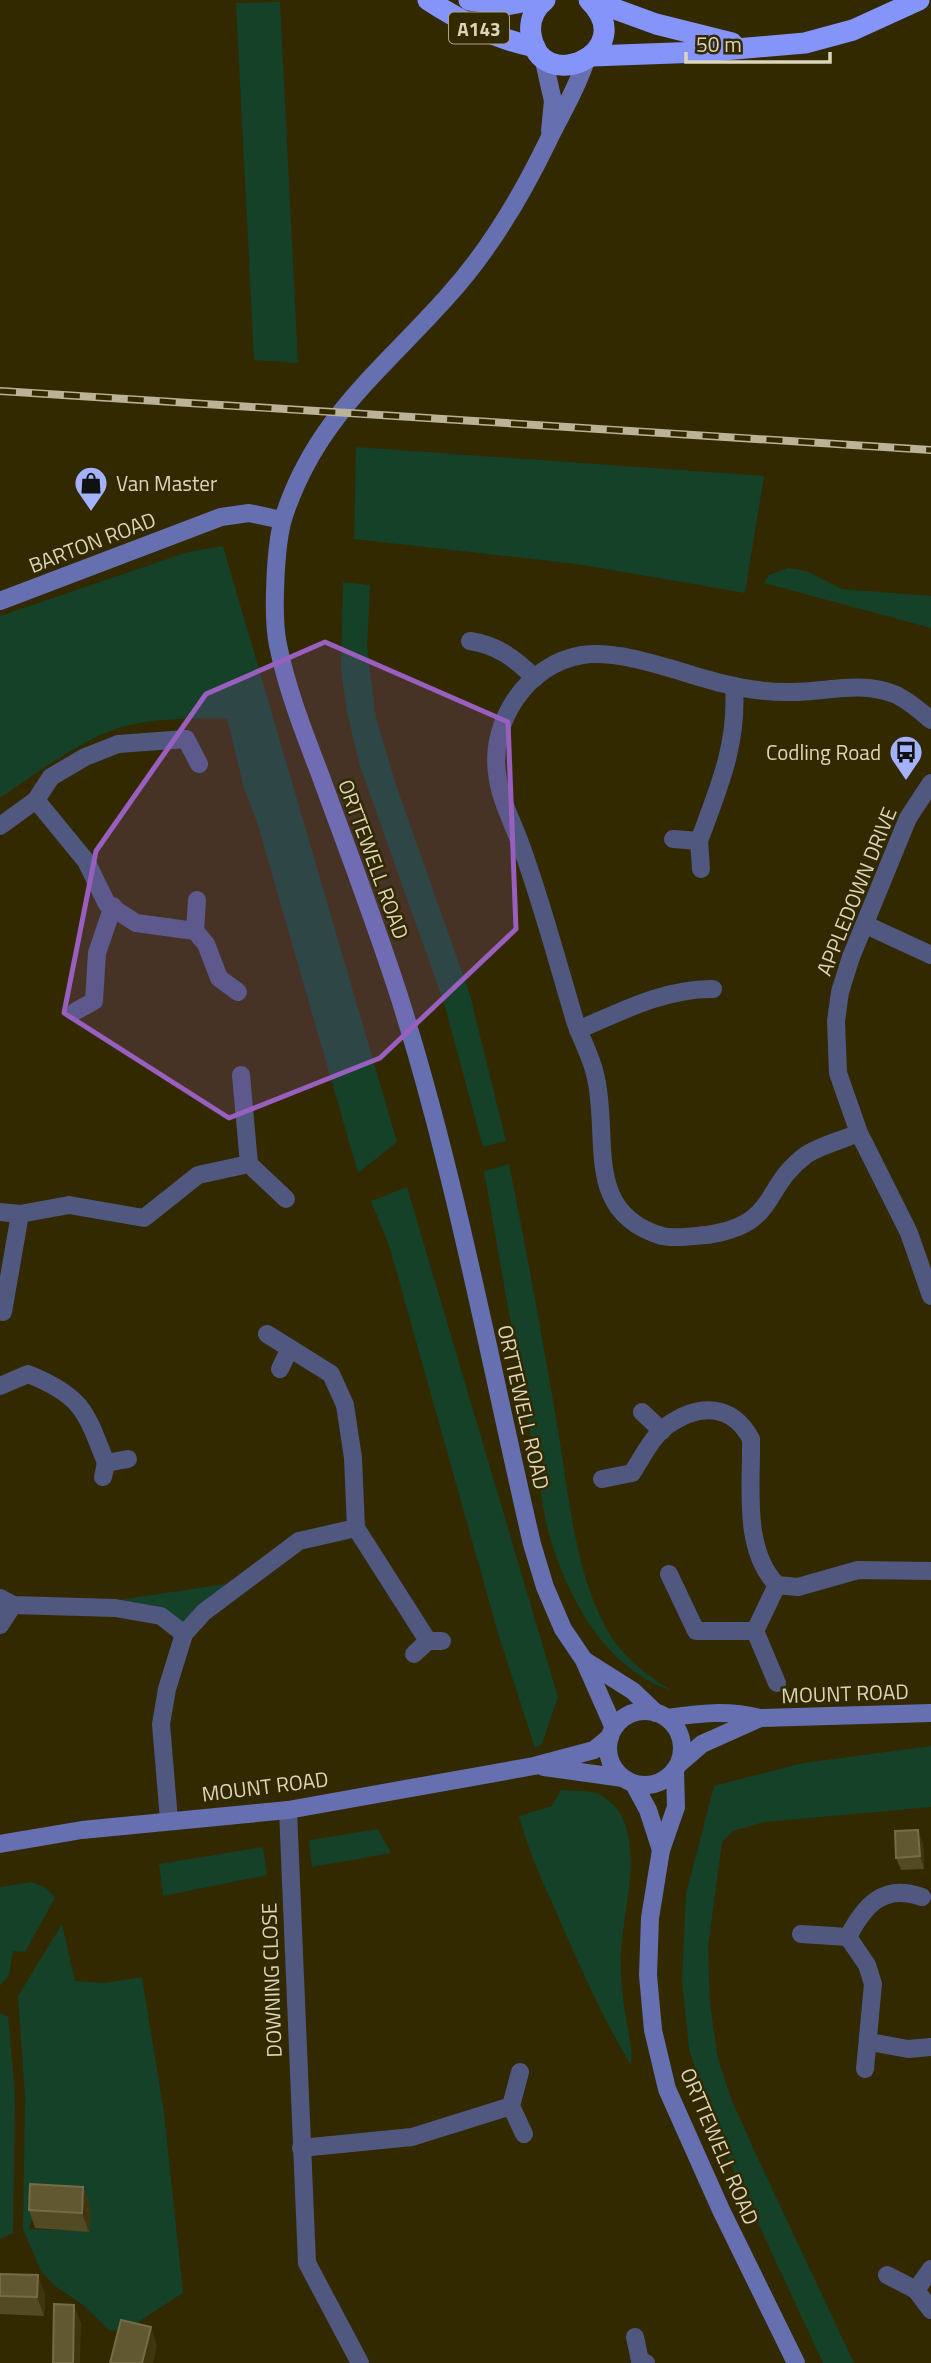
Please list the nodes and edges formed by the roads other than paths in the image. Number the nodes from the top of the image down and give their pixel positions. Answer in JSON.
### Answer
{"nodes":[{"id":1,"x":428,"y":0,"type":"edge"},
{"id":2,"x":469,"y":0,"type":"edge"},
{"id":3,"x":534,"y":0,"type":"edge"},
{"id":4,"x":545,"y":0,"type":"edge"},
{"id":5,"x":589,"y":0,"type":"edge"},
{"id":6,"x":919,"y":0,"type":"edge"},
{"id":7,"x":748,"y":47,"type":"junction"},
{"id":8,"x":539,"y":52,"type":"junction"},
{"id":9,"x":589,"y":58,"type":"junction"},
{"id":10,"x":550,"y":138,"type":"junction"},
{"id":11,"x":282,"y":520,"type":"junction"},
{"id":12,"x":0,"y":601,"type":"edge"},
{"id":13,"x":470,"y":641,"type":"dead end"},
{"id":14,"x":535,"y":678,"type":"junction"},
{"id":15,"x":734,"y":686,"type":"junction"},
{"id":16,"x":931,"y":720,"type":"edge"},
{"id":17,"x":199,"y":764,"type":"dead end"},
{"id":18,"x":931,"y":783,"type":"edge"},
{"id":19,"x":36,"y":800,"type":"junction"},
{"id":20,"x":0,"y":826,"type":"edge"},
{"id":21,"x":673,"y":839,"type":"dead end"},
{"id":22,"x":699,"y":841,"type":"junction"},
{"id":23,"x":701,"y":869,"type":"dead end"},
{"id":24,"x":197,"y":900,"type":"dead end"},
{"id":25,"x":113,"y":906,"type":"junction"},
{"id":26,"x":866,"y":925,"type":"junction"},
{"id":27,"x":195,"y":931,"type":"junction"},
{"id":28,"x":931,"y":955,"type":"edge"},
{"id":29,"x":713,"y":989,"type":"dead end"},
{"id":30,"x":238,"y":992,"type":"dead end"},
{"id":31,"x":76,"y":1011,"type":"dead end"},
{"id":32,"x":578,"y":1030,"type":"junction"},
{"id":33,"x":241,"y":1075,"type":"dead end"},
{"id":34,"x":859,"y":1133,"type":"junction"},
{"id":35,"x":249,"y":1164,"type":"junction"},
{"id":36,"x":286,"y":1199,"type":"dead end"},
{"id":37,"x":0,"y":1212,"type":"edge"},
{"id":38,"x":20,"y":1214,"type":"junction"},
{"id":39,"x":931,"y":1296,"type":"edge"},
{"id":40,"x":3,"y":1312,"type":"dead end"},
{"id":41,"x":267,"y":1334,"type":"dead end"},
{"id":42,"x":289,"y":1350,"type":"junction"},
{"id":43,"x":280,"y":1369,"type":"dead end"},
{"id":44,"x":0,"y":1386,"type":"edge"},
{"id":45,"x":642,"y":1412,"type":"dead end"},
{"id":46,"x":662,"y":1431,"type":"junction"},
{"id":47,"x":128,"y":1459,"type":"dead end"},
{"id":48,"x":602,"y":1479,"type":"dead end"},
{"id":49,"x":356,"y":1528,"type":"junction"},
{"id":50,"x":931,"y":1571,"type":"edge"},
{"id":51,"x":669,"y":1574,"type":"dead end"},
{"id":52,"x":777,"y":1585,"type":"junction"},
{"id":53,"x":7,"y":1602,"type":"edge"},
{"id":54,"x":0,"y":1625,"type":"edge"},
{"id":55,"x":755,"y":1631,"type":"junction"},
{"id":56,"x":184,"y":1634,"type":"junction"},
{"id":57,"x":414,"y":1654,"type":"dead end"},
{"id":58,"x":584,"y":1660,"type":"junction"},
{"id":59,"x":777,"y":1683,"type":"dead end"},
{"id":60,"x":931,"y":1713,"type":"edge"},
{"id":61,"x":662,"y":1715,"type":"junction"},
{"id":62,"x":760,"y":1718,"type":"junction"},
{"id":63,"x":612,"y":1732,"type":"junction"},
{"id":64,"x":534,"y":1766,"type":"junction"},
{"id":65,"x":677,"y":1766,"type":"junction"},
{"id":66,"x":629,"y":1781,"type":"junction"},
{"id":67,"x":288,"y":1810,"type":"junction"},
{"id":68,"x":169,"y":1820,"type":"junction"},
{"id":69,"x":0,"y":1844,"type":"edge"},
{"id":70,"x":661,"y":1850,"type":"junction"},
{"id":71,"x":922,"y":1897,"type":"dead end"},
{"id":72,"x":801,"y":1934,"type":"dead end"},
{"id":73,"x":848,"y":1937,"type":"junction"},
{"id":74,"x":870,"y":2042,"type":"junction"},
{"id":75,"x":931,"y":2047,"type":"edge"},
{"id":76,"x":865,"y":2069,"type":"dead end"},
{"id":77,"x":520,"y":2072,"type":"dead end"},
{"id":78,"x":511,"y":2106,"type":"junction"},
{"id":79,"x":524,"y":2134,"type":"dead end"},
{"id":80,"x":301,"y":2148,"type":"junction"},
{"id":81,"x":931,"y":2269,"type":"edge"},
{"id":82,"x":887,"y":2275,"type":"dead end"},
{"id":83,"x":916,"y":2290,"type":"junction"},
{"id":84,"x":931,"y":2310,"type":"edge"},
{"id":85,"x":635,"y":2337,"type":"dead end"},
{"id":86,"x":640,"y":2362,"type":"edge"},
{"id":87,"x":360,"y":2363,"type":"edge"},
{"id":88,"x":796,"y":2363,"type":"edge"}],
"edges":[{"from":1,"to":8,"type":"highway","number":"A143"},
{"from":2,"to":3,"type":"highway","number":"A143"},
{"from":4,"to":8,"type":"highway"},
{"from":5,"to":7,"type":"highway"},
{"from":5,"to":9,"type":"highway"},
{"from":6,"to":7,"type":"highway"},
{"from":7,"to":9,"type":"highway"},
{"from":8,"to":9,"type":"highway"},
{"from":8,"to":10,"type":"street","name":"ORTTEWELL ROAD"},
{"from":9,"to":10,"type":"street","name":"ORTTEWELL ROAD"},
{"from":10,"to":11,"type":"street","name":"ORTTEWELL ROAD"},
{"from":11,"to":12,"type":"street","name":"BARTON ROAD"},
{"from":11,"to":58,"type":"street","name":"ORTTEWELL ROAD"},
{"from":13,"to":14,"type":"street"},
{"from":14,"to":15,"type":"street"},
{"from":14,"to":32,"type":"street"},
{"from":15,"to":16,"type":"street"},
{"from":15,"to":22,"type":"street"},
{"from":17,"to":19,"type":"street"},
{"from":18,"to":26,"type":"street","name":"APPLEDOWN DRIVE"},
{"from":19,"to":20,"type":"street"},
{"from":19,"to":25,"type":"street"},
{"from":21,"to":22,"type":"street"},
{"from":22,"to":23,"type":"street"},
{"from":24,"to":27,"type":"street"},
{"from":25,"to":27,"type":"street"},
{"from":25,"to":31,"type":"street"},
{"from":26,"to":28,"type":"street"},
{"from":26,"to":34,"type":"street","name":"APPLEDOWN DRIVE"},
{"from":27,"to":30,"type":"street"},
{"from":29,"to":32,"type":"street"},
{"from":32,"to":34,"type":"street"},
{"from":33,"to":35,"type":"street"},
{"from":34,"to":39,"type":"street","name":"APPLEDOWN DRIVE"},
{"from":35,"to":36,"type":"street"},
{"from":35,"to":38,"type":"street"},
{"from":37,"to":38,"type":"street"},
{"from":38,"to":40,"type":"street"},
{"from":41,"to":42,"type":"street"},
{"from":42,"to":43,"type":"street"},
{"from":42,"to":49,"type":"street"},
{"from":44,"to":47,"type":"street"},
{"from":45,"to":46,"type":"street"},
{"from":46,"to":48,"type":"street"},
{"from":46,"to":52,"type":"street"},
{"from":49,"to":56,"type":"street"},
{"from":49,"to":57,"type":"street"},
{"from":50,"to":52,"type":"street"},
{"from":51,"to":55,"type":"street"},
{"from":52,"to":55,"type":"street"},
{"from":53,"to":54,"type":"street"},
{"from":53,"to":56,"type":"street"},
{"from":55,"to":59,"type":"street"},
{"from":56,"to":68,"type":"street"},
{"from":58,"to":61,"type":"street","name":"ORTTEWELL ROAD"},
{"from":58,"to":63,"type":"street","name":"ORTTEWELL ROAD"},
{"from":60,"to":62,"type":"street","name":"MOUNT ROAD"},
{"from":61,"to":62,"type":"street","name":"MOUNT ROAD"},
{"from":61,"to":63,"type":"street"},
{"from":61,"to":65,"type":"street"},
{"from":62,"to":65,"type":"street","name":"MOUNT ROAD"},
{"from":63,"to":64,"type":"street","name":"MOUNT ROAD"},
{"from":63,"to":66,"type":"street"},
{"from":64,"to":66,"type":"street","name":"MOUNT ROAD"},
{"from":64,"to":67,"type":"street","name":"MOUNT ROAD"},
{"from":65,"to":66,"type":"street"},
{"from":65,"to":70,"type":"street","name":"ORTTEWELL ROAD"},
{"from":66,"to":70,"type":"street","name":"ORTTEWELL ROAD"},
{"from":67,"to":68,"type":"street","name":"MOUNT ROAD"},
{"from":67,"to":80,"type":"street","name":"DOWNING CLOSE"},
{"from":68,"to":69,"type":"street","name":"MOUNT ROAD"},
{"from":70,"to":88,"type":"street","name":"ORTTEWELL ROAD"},
{"from":71,"to":73,"type":"street"},
{"from":72,"to":73,"type":"street"},
{"from":73,"to":74,"type":"street"},
{"from":74,"to":75,"type":"street"},
{"from":74,"to":76,"type":"street"},
{"from":77,"to":78,"type":"street"},
{"from":78,"to":79,"type":"street"},
{"from":78,"to":80,"type":"street"},
{"from":80,"to":87,"type":"street","name":"DOWNING CLOSE"},
{"from":81,"to":83,"type":"street"},
{"from":82,"to":83,"type":"street"},
{"from":83,"to":84,"type":"street"},
{"from":85,"to":86,"type":"street"}]}
